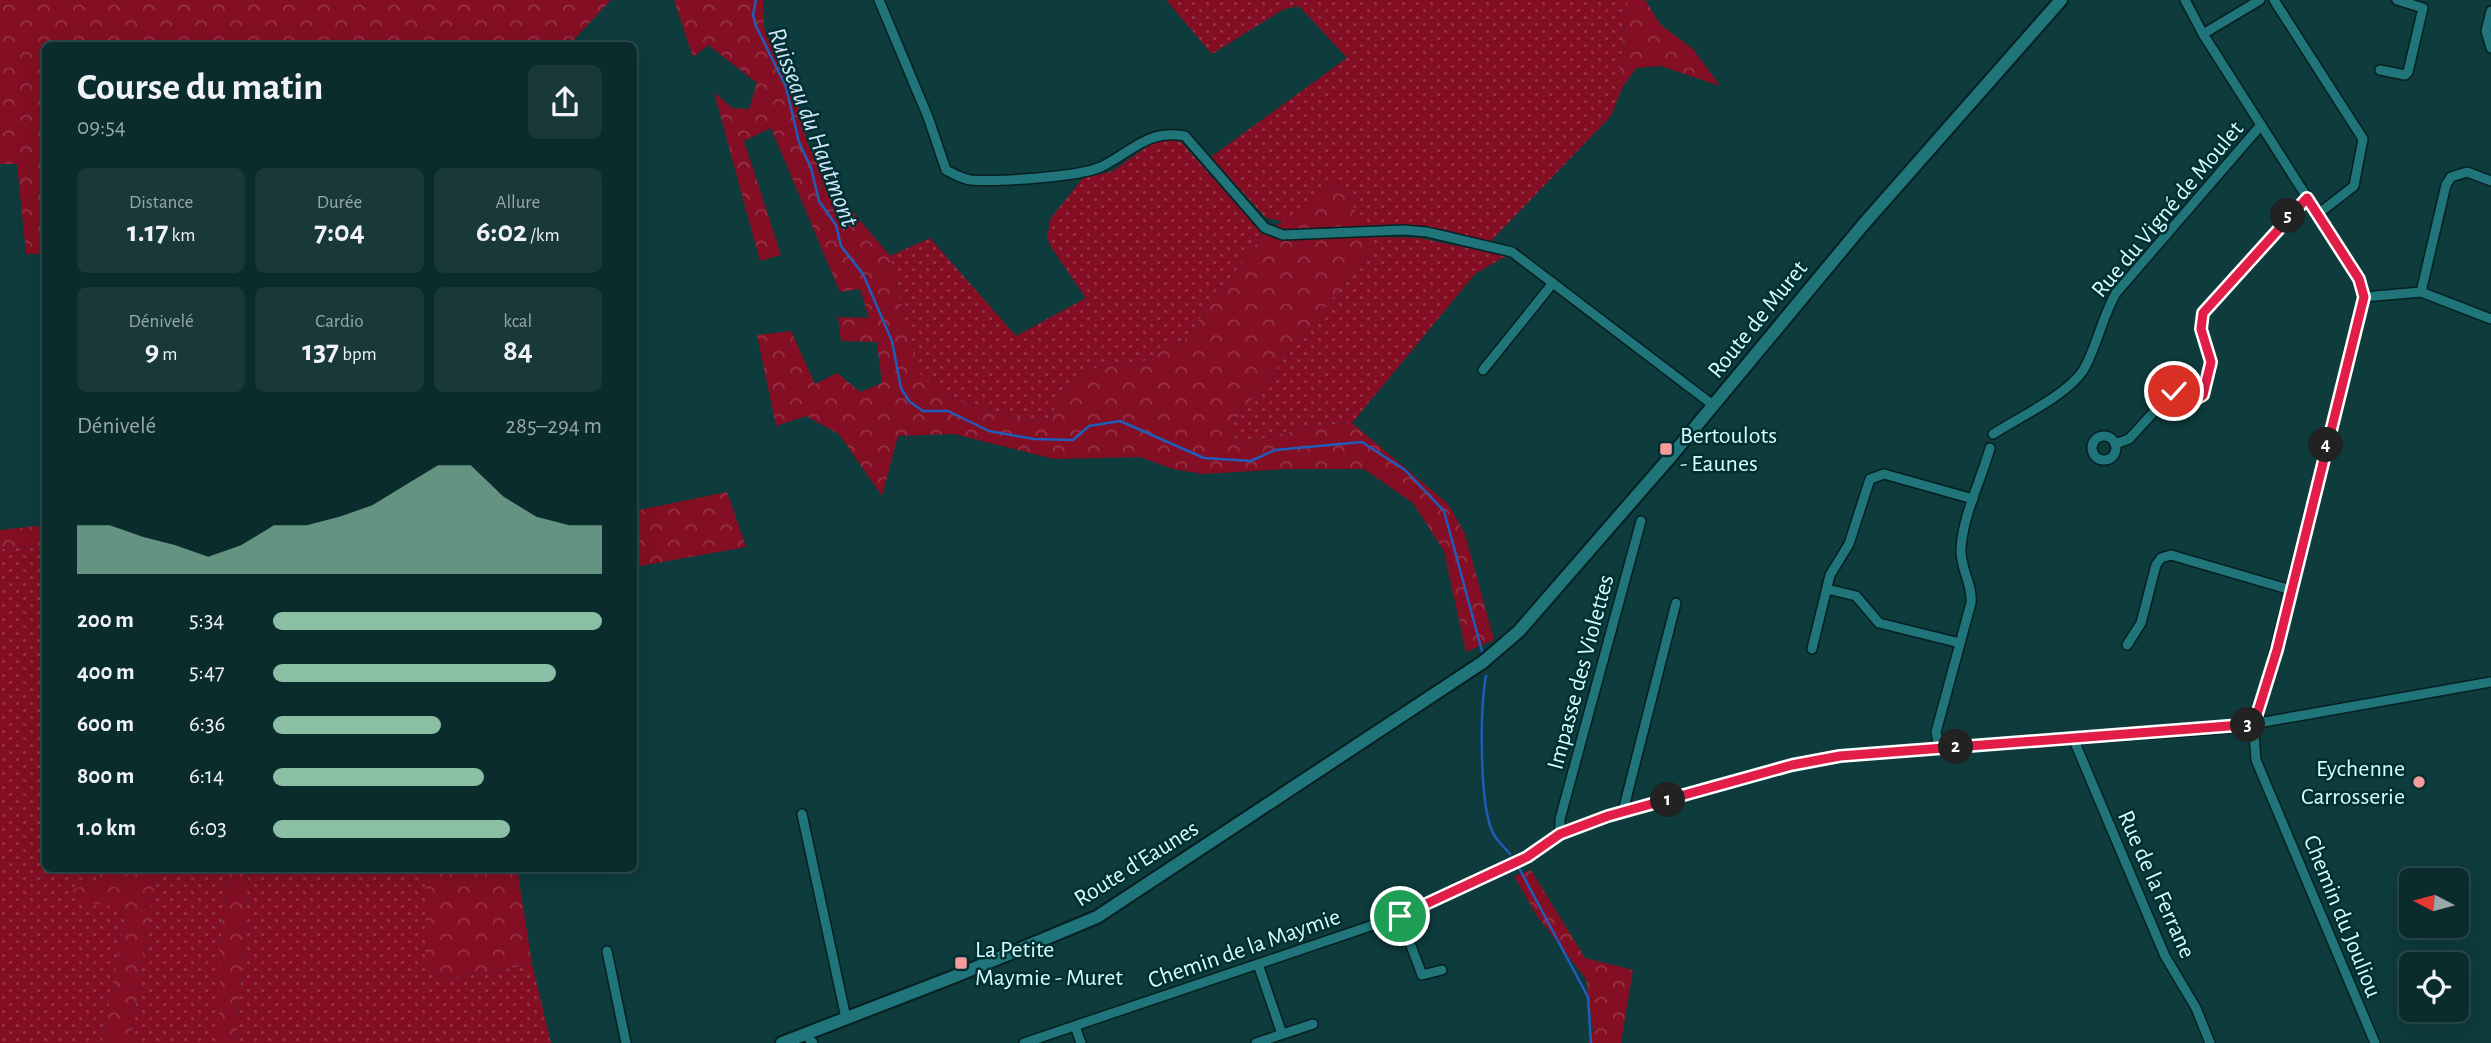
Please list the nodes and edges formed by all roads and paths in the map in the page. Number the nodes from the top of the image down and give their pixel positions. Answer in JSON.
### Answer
{"nodes":[{"id":1,"x":878,"y":0,"type":"edge"},
{"id":2,"x":2061,"y":0,"type":"edge"},
{"id":3,"x":2185,"y":0,"type":"edge"},
{"id":4,"x":2260,"y":0,"type":"edge"},
{"id":5,"x":2274,"y":0,"type":"edge"},
{"id":6,"x":2397,"y":0,"type":"edge"},
{"id":7,"x":2421,"y":3,"type":"edge"},
{"id":8,"x":2491,"y":11,"type":"edge"},
{"id":9,"x":2203,"y":34,"type":"junction"},
{"id":10,"x":2491,"y":48,"type":"edge"},
{"id":11,"x":2380,"y":69,"type":"dead end"},
{"id":12,"x":2262,"y":125,"type":"junction"},
{"id":13,"x":2491,"y":181,"type":"edge"},
{"id":14,"x":2307,"y":198,"type":"junction"},
{"id":15,"x":2318,"y":214,"type":"junction"},
{"id":16,"x":1553,"y":283,"type":"junction"},
{"id":17,"x":2421,"y":292,"type":"junction"},
{"id":18,"x":2364,"y":297,"type":"junction"},
{"id":19,"x":2491,"y":319,"type":"edge"},
{"id":20,"x":1483,"y":370,"type":"dead end"},
{"id":21,"x":2161,"y":373,"type":"dead end"},
{"id":22,"x":2176,"y":400,"type":"junction"},
{"id":23,"x":1713,"y":405,"type":"junction"},
{"id":24,"x":1993,"y":434,"type":"dead end"},
{"id":25,"x":2115,"y":444,"type":"dead end"},
{"id":26,"x":1990,"y":448,"type":"dead end"},
{"id":27,"x":1973,"y":499,"type":"junction"},
{"id":28,"x":1641,"y":521,"type":"dead end"},
{"id":29,"x":1827,"y":589,"type":"junction"},
{"id":30,"x":2291,"y":590,"type":"junction"},
{"id":31,"x":1676,"y":603,"type":"dead end"},
{"id":32,"x":1960,"y":643,"type":"junction"},
{"id":33,"x":2127,"y":645,"type":"dead end"},
{"id":34,"x":1812,"y":649,"type":"dead end"},
{"id":35,"x":1483,"y":662,"type":"joint"},
{"id":36,"x":2491,"y":682,"type":"edge"},
{"id":37,"x":2254,"y":724,"type":"junction"},
{"id":38,"x":2073,"y":738,"type":"junction"},
{"id":39,"x":1938,"y":748,"type":"junction"},
{"id":40,"x":1623,"y":811,"type":"junction"},
{"id":41,"x":802,"y":814,"type":"dead end"},
{"id":42,"x":1560,"y":834,"type":"junction"},
{"id":43,"x":1400,"y":916,"type":"junction"},
{"id":44,"x":607,"y":951,"type":"dead end"},
{"id":45,"x":1258,"y":964,"type":"junction"},
{"id":46,"x":1442,"y":970,"type":"dead end"},
{"id":47,"x":846,"y":1018,"type":"junction"},
{"id":48,"x":1313,"y":1024,"type":"dead end"},
{"id":49,"x":1075,"y":1026,"type":"junction"},
{"id":50,"x":1282,"y":1034,"type":"junction"},
{"id":51,"x":809,"y":1039,"type":"edge"},
{"id":52,"x":626,"y":1043,"type":"edge"},
{"id":53,"x":782,"y":1043,"type":"edge"},
{"id":54,"x":1024,"y":1043,"type":"edge"},
{"id":55,"x":1081,"y":1043,"type":"edge"},
{"id":56,"x":1256,"y":1043,"type":"edge"},
{"id":57,"x":2210,"y":1043,"type":"edge"},
{"id":58,"x":2375,"y":1043,"type":"edge"}],
"edges":[{"from":1,"to":16,"type":"street"},
{"from":2,"to":23,"type":"main road","name":"Route de Muret"},
{"from":3,"to":9,"type":"street"},
{"from":4,"to":9,"type":"street"},
{"from":5,"to":15,"type":"street"},
{"from":6,"to":7,"type":"street"},
{"from":7,"to":11,"type":"street"},
{"from":8,"to":10,"type":"street"},
{"from":9,"to":12,"type":"street"},
{"from":12,"to":14,"type":"street"},
{"from":12,"to":24,"type":"street","name":"Rue du Vigné de Moulet"},
{"from":13,"to":17,"type":"street"},
{"from":14,"to":15,"type":"street"},
{"from":14,"to":22,"type":"street"},
{"from":15,"to":18,"type":"street"},
{"from":16,"to":20,"type":"street"},
{"from":16,"to":23,"type":"street"},
{"from":17,"to":18,"type":"street"},
{"from":17,"to":19,"type":"street"},
{"from":18,"to":30,"type":"street"},
{"from":21,"to":22,"type":"street"},
{"from":22,"to":25,"type":"street"},
{"from":23,"to":35,"type":"main road","name":"Route de Muret"},
{"from":26,"to":27,"type":"street"},
{"from":27,"to":29,"type":"street"},
{"from":27,"to":32,"type":"street"},
{"from":28,"to":42,"type":"street","name":"Impasse des Violettes"},
{"from":29,"to":32,"type":"street"},
{"from":29,"to":34,"type":"street"},
{"from":30,"to":33,"type":"street"},
{"from":30,"to":37,"type":"street"},
{"from":31,"to":40,"type":"street"},
{"from":32,"to":39,"type":"street"},
{"from":35,"to":47,"type":"main road","name":"Route d'Eaunes"},
{"from":36,"to":37,"type":"street","name":"Chemin de la Maymie"},
{"from":37,"to":38,"type":"street","name":"Chemin de la Maymie"},
{"from":37,"to":58,"type":"street","name":"Chemin du Jouliou"},
{"from":38,"to":39,"type":"street","name":"Chemin de la Maymie"},
{"from":38,"to":57,"type":"street","name":"Rue de la Ferrane"},
{"from":39,"to":40,"type":"street","name":"Chemin de la Maymie"},
{"from":40,"to":42,"type":"street","name":"Chemin de la Maymie"},
{"from":41,"to":47,"type":"street"},
{"from":42,"to":43,"type":"street","name":"Chemin de la Maymie"},
{"from":43,"to":45,"type":"street","name":"Chemin de la Maymie"},
{"from":43,"to":46,"type":"street"},
{"from":44,"to":52,"type":"street"},
{"from":45,"to":49,"type":"street","name":"Chemin de la Maymie"},
{"from":45,"to":50,"type":"street"},
{"from":47,"to":51,"type":"main road","name":"Route d'Eaunes"},
{"from":48,"to":50,"type":"street"},
{"from":49,"to":54,"type":"street","name":"Chemin de la Maymie"},
{"from":49,"to":55,"type":"street"},
{"from":50,"to":56,"type":"street"},
{"from":51,"to":53,"type":"main road","name":"Route d'Eaunes"}]}
